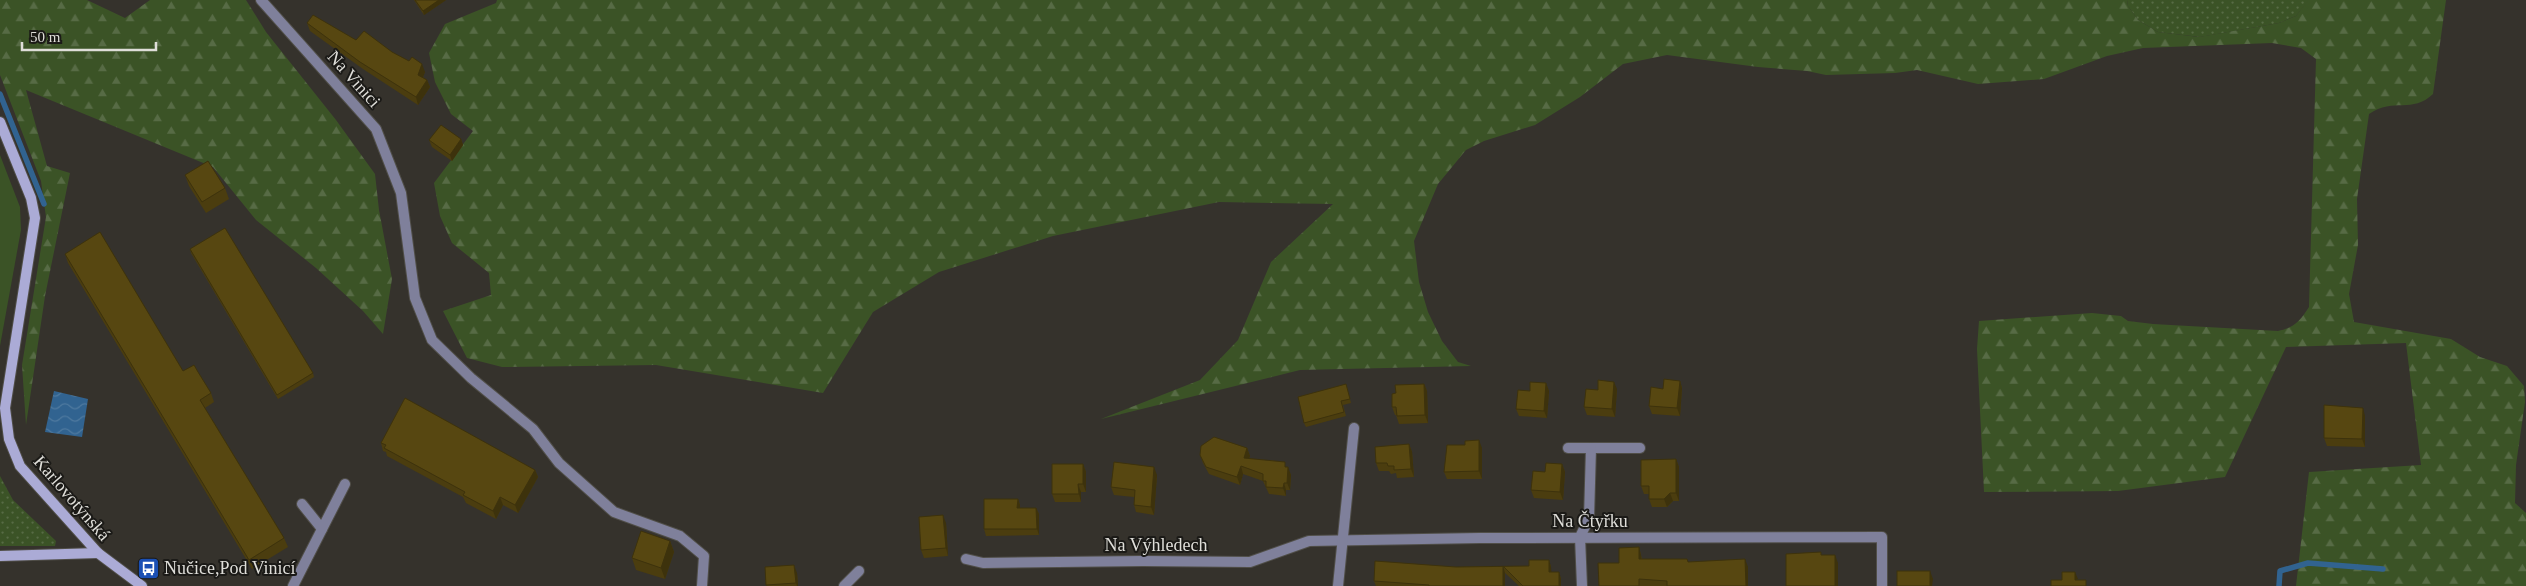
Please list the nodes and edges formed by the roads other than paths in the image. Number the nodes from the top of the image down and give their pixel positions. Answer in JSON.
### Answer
{"nodes":[{"id":1,"x":262,"y":0,"type":"edge"},
{"id":2,"x":0,"y":122,"type":"edge"},
{"id":3,"x":2,"y":412,"type":"edge"},
{"id":4,"x":1354,"y":428,"type":"dead end"},
{"id":5,"x":1568,"y":448,"type":"dead end"},
{"id":6,"x":1591,"y":448,"type":"junction"},
{"id":7,"x":1640,"y":448,"type":"dead end"},
{"id":8,"x":345,"y":484,"type":"dead end"},
{"id":9,"x":302,"y":504,"type":"dead end"},
{"id":10,"x":322,"y":530,"type":"junction"},
{"id":11,"x":1580,"y":538,"type":"junction"},
{"id":12,"x":1343,"y":542,"type":"junction"},
{"id":13,"x":98,"y":553,"type":"junction"},
{"id":14,"x":0,"y":556,"type":"edge"},
{"id":15,"x":966,"y":559,"type":"dead end"},
{"id":16,"x":859,"y":571,"type":"dead end"},
{"id":17,"x":142,"y":586,"type":"edge"},
{"id":18,"x":293,"y":586,"type":"edge"},
{"id":19,"x":702,"y":586,"type":"edge"},
{"id":20,"x":844,"y":586,"type":"edge"},
{"id":21,"x":1338,"y":586,"type":"edge"},
{"id":22,"x":1582,"y":586,"type":"edge"},
{"id":23,"x":1882,"y":586,"type":"edge"}],
"edges":[{"from":1,"to":19,"type":"street","name":"Na Vinici"},
{"from":2,"to":3,"type":"main road","name":"Karlovotýnská"},
{"from":3,"to":13,"type":"main road","name":"Karlovotýnská"},
{"from":4,"to":12,"type":"street"},
{"from":5,"to":6,"type":"street"},
{"from":6,"to":7,"type":"street"},
{"from":6,"to":11,"type":"street"},
{"from":8,"to":10,"type":"street"},
{"from":9,"to":10,"type":"street"},
{"from":10,"to":18,"type":"street"},
{"from":11,"to":12,"type":"street","name":"Na Čtyřku"},
{"from":11,"to":22,"type":"street"},
{"from":11,"to":23,"type":"street","name":"Na Čtyřku"},
{"from":12,"to":15,"type":"street","name":"Na Výhledech"},
{"from":12,"to":21,"type":"street"},
{"from":13,"to":14,"type":"main road"},
{"from":13,"to":17,"type":"main road","name":"Karlovotýnská"},
{"from":16,"to":20,"type":"street"}]}
